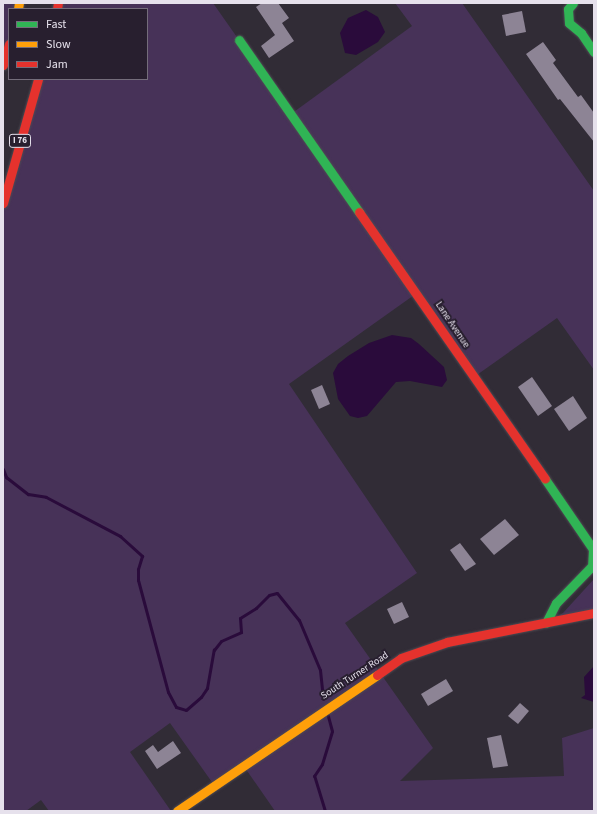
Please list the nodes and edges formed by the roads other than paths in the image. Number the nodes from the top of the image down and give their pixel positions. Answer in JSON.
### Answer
{"nodes":[{"id":1,"x":573,"y":3,"type":"edge"},
{"id":2,"x":239,"y":40,"type":"dead end"},
{"id":3,"x":8,"y":48,"type":"edge"},
{"id":4,"x":594,"y":52,"type":"edge"},
{"id":5,"x":3,"y":65,"type":"edge"},
{"id":6,"x":38,"y":80,"type":"edge"},
{"id":7,"x":3,"y":204,"type":"edge"},
{"id":8,"x":594,"y":613,"type":"edge"},
{"id":9,"x":546,"y":623,"type":"junction"},
{"id":10,"x":177,"y":811,"type":"edge"}],
"edges":[{"from":1,"to":4,"type":"main road"},
{"from":2,"to":9,"type":"main road","name":"Lane Avenue"},
{"from":3,"to":5,"type":"main road"},
{"from":6,"to":7,"type":"main road","number":"I 76"},
{"from":8,"to":9,"type":"main road","name":"South Turner Road"},
{"from":9,"to":10,"type":"main road","name":"South Turner Road"}]}
